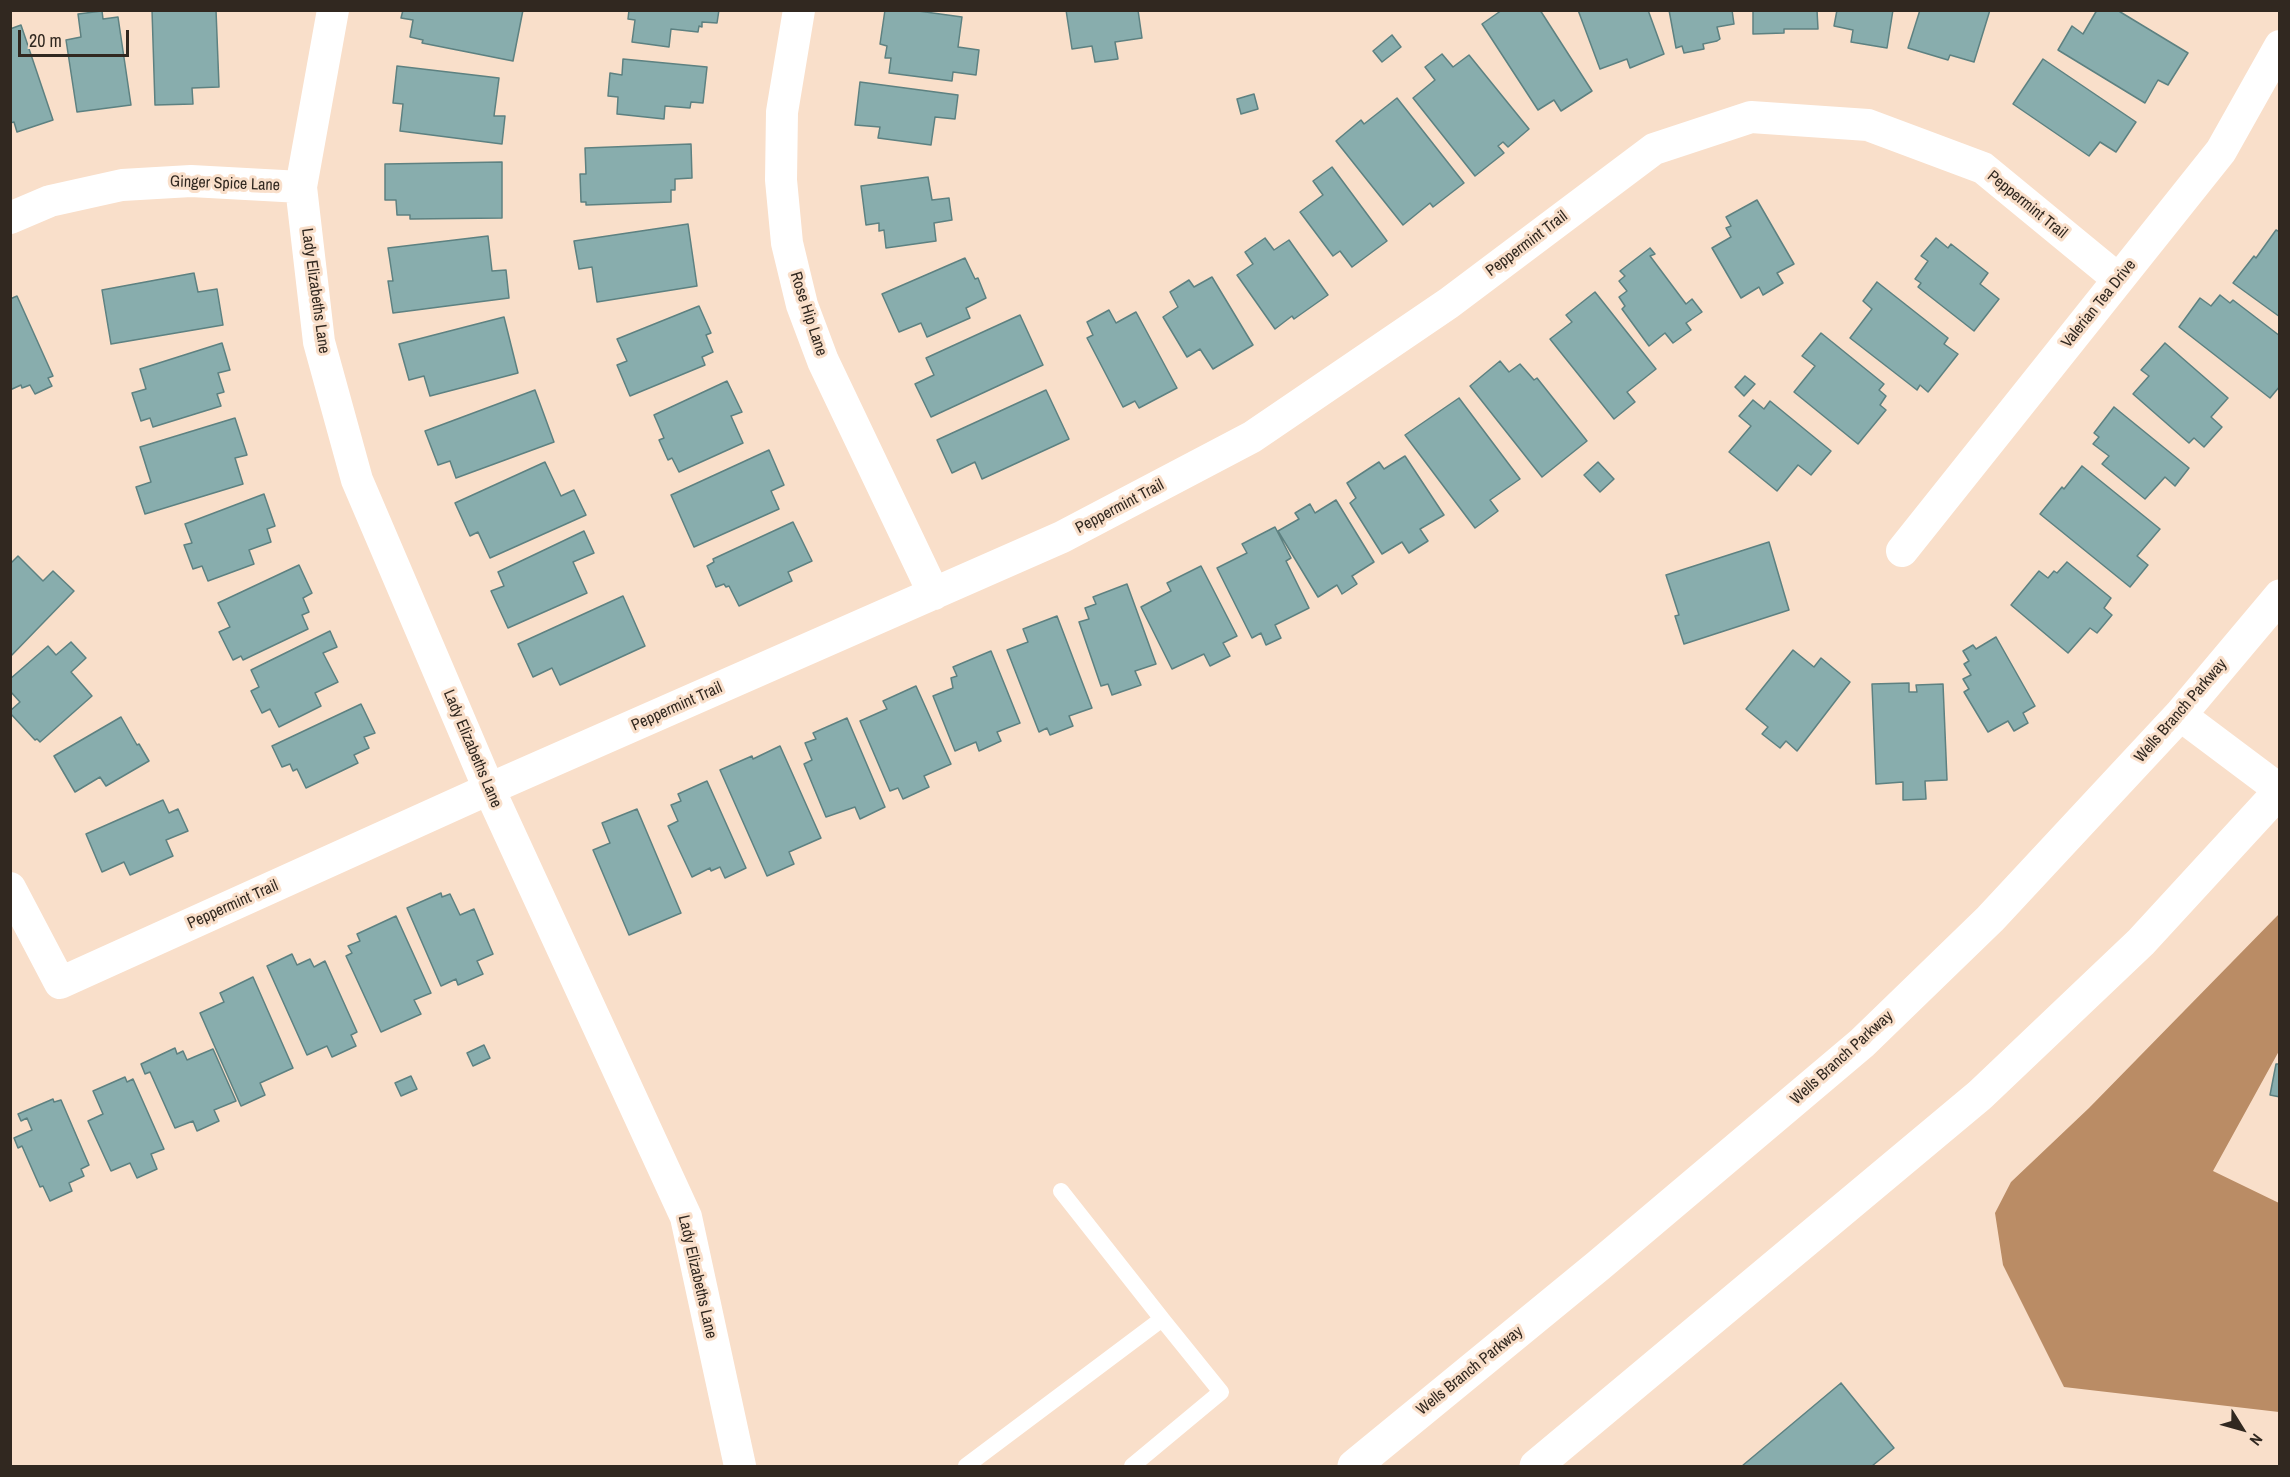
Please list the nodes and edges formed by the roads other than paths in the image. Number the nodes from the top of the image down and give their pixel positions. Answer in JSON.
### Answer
{"nodes":[{"id":1,"x":333,"y":10,"type":"edge"},
{"id":2,"x":799,"y":10,"type":"edge"},
{"id":3,"x":2280,"y":46,"type":"edge"},
{"id":4,"x":301,"y":187,"type":"junction"},
{"id":5,"x":10,"y":218,"type":"edge"},
{"id":6,"x":2118,"y":279,"type":"junction"},
{"id":7,"x":1902,"y":550,"type":"dead end"},
{"id":8,"x":934,"y":594,"type":"junction"},
{"id":9,"x":2280,"y":597,"type":"edge"},
{"id":10,"x":2180,"y":715,"type":"junction"},
{"id":11,"x":489,"y":789,"type":"junction"},
{"id":12,"x":2280,"y":791,"type":"edge"},
{"id":13,"x":10,"y":888,"type":"edge"},
{"id":14,"x":1061,"y":1191,"type":"dead end"},
{"id":15,"x":1162,"y":1318,"type":"junction"},
{"id":16,"x":740,"y":1467,"type":"edge"},
{"id":17,"x":966,"y":1467,"type":"edge"},
{"id":18,"x":1132,"y":1467,"type":"edge"},
{"id":19,"x":1354,"y":1467,"type":"edge"},
{"id":20,"x":1536,"y":1467,"type":"edge"}],
"edges":[{"from":1,"to":4,"type":"street","name":"Lady Elizabeths Lane"},
{"from":2,"to":8,"type":"street","name":"Rose Hip Lane"},
{"from":3,"to":6,"type":"street","name":"Valerian Tea Drive"},
{"from":4,"to":5,"type":"street","name":"Ginger Spice Lane"},
{"from":4,"to":11,"type":"street","name":"Lady Elizabeths Lane"},
{"from":6,"to":7,"type":"street","name":"Valerian Tea Drive"},
{"from":6,"to":8,"type":"street","name":"Peppermint Trail"},
{"from":8,"to":11,"type":"street","name":"Peppermint Trail"},
{"from":9,"to":10,"type":"main road","name":"Wells Branch Parkway"},
{"from":10,"to":12,"type":"street"},
{"from":10,"to":19,"type":"main road","name":"Wells Branch Parkway"},
{"from":11,"to":13,"type":"street","name":"Peppermint Trail"},
{"from":11,"to":16,"type":"street","name":"Lady Elizabeths Lane"},
{"from":12,"to":20,"type":"main road"},
{"from":14,"to":15,"type":"lane"},
{"from":15,"to":17,"type":"lane"},
{"from":15,"to":18,"type":"lane"}]}
